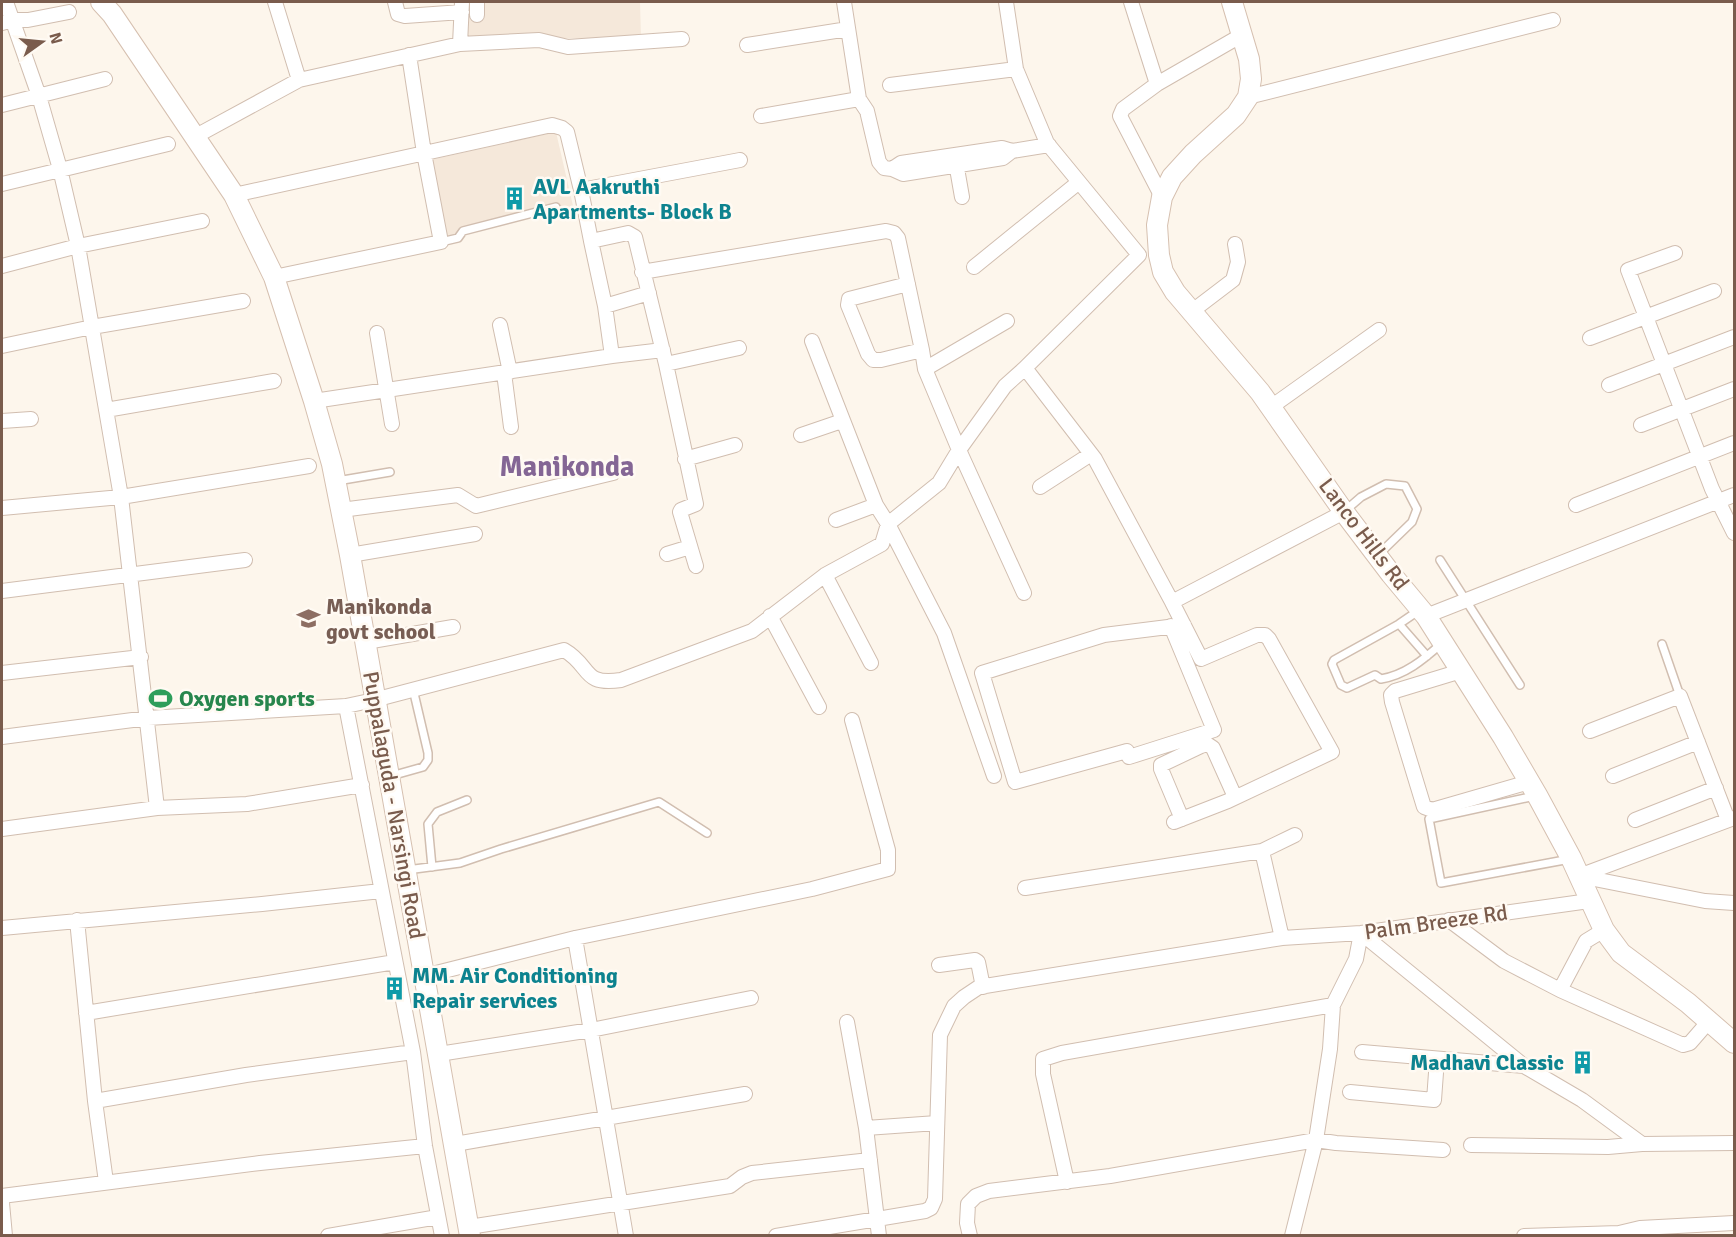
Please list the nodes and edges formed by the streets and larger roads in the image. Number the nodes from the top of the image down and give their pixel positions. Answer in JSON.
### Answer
{"nodes":[{"id":1,"x":6,"y":2,"type":"edge"},
{"id":2,"x":101,"y":2,"type":"edge"},
{"id":3,"x":275,"y":2,"type":"edge"},
{"id":4,"x":395,"y":2,"type":"edge"},
{"id":5,"x":848,"y":2,"type":"edge"},
{"id":6,"x":1006,"y":2,"type":"edge"},
{"id":7,"x":1131,"y":2,"type":"edge"},
{"id":8,"x":1232,"y":2,"type":"edge"},
{"id":9,"x":462,"y":7,"type":"edge"},
{"id":10,"x":69,"y":12,"type":"dead end"},
{"id":11,"x":1553,"y":20,"type":"dead end"},
{"id":12,"x":7,"y":22,"type":"edge"},
{"id":13,"x":848,"y":29,"type":"junction"},
{"id":14,"x":1242,"y":35,"type":"junction"},
{"id":15,"x":682,"y":39,"type":"dead end"},
{"id":16,"x":460,"y":44,"type":"junction"},
{"id":17,"x":747,"y":45,"type":"dead end"},
{"id":18,"x":409,"y":55,"type":"junction"},
{"id":19,"x":1016,"y":69,"type":"junction"},
{"id":20,"x":105,"y":79,"type":"dead end"},
{"id":21,"x":299,"y":80,"type":"junction"},
{"id":22,"x":1157,"y":84,"type":"junction"},
{"id":23,"x":890,"y":85,"type":"dead end"},
{"id":24,"x":39,"y":96,"type":"junction"},
{"id":25,"x":1248,"y":97,"type":"junction"},
{"id":26,"x":859,"y":99,"type":"junction"},
{"id":27,"x":2,"y":105,"type":"edge"},
{"id":28,"x":761,"y":116,"type":"dead end"},
{"id":29,"x":196,"y":136,"type":"junction"},
{"id":30,"x":168,"y":144,"type":"dead end"},
{"id":31,"x":1049,"y":145,"type":"junction"},
{"id":32,"x":424,"y":153,"type":"junction"},
{"id":33,"x":740,"y":160,"type":"dead end"},
{"id":34,"x":955,"y":160,"type":"junction"},
{"id":35,"x":60,"y":169,"type":"junction"},
{"id":36,"x":1079,"y":182,"type":"junction"},
{"id":37,"x":2,"y":184,"type":"edge"},
{"id":38,"x":581,"y":190,"type":"junction"},
{"id":39,"x":234,"y":195,"type":"junction"},
{"id":40,"x":962,"y":196,"type":"dead end"},
{"id":41,"x":1162,"y":197,"type":"junction"},
{"id":42,"x":202,"y":220,"type":"dead end"},
{"id":43,"x":591,"y":241,"type":"junction"},
{"id":44,"x":1235,"y":244,"type":"dead end"},
{"id":45,"x":78,"y":246,"type":"junction"},
{"id":46,"x":1674,"y":253,"type":"dead end"},
{"id":47,"x":1149,"y":255,"type":"junction"},
{"id":48,"x":2,"y":266,"type":"edge"},
{"id":49,"x":974,"y":267,"type":"dead end"},
{"id":50,"x":642,"y":272,"type":"junction"},
{"id":51,"x":274,"y":277,"type":"junction"},
{"id":52,"x":908,"y":284,"type":"junction"},
{"id":53,"x":1714,"y":291,"type":"dead end"},
{"id":54,"x":649,"y":293,"type":"junction"},
{"id":55,"x":243,"y":301,"type":"dead end"},
{"id":56,"x":605,"y":306,"type":"junction"},
{"id":57,"x":1191,"y":312,"type":"junction"},
{"id":58,"x":1646,"y":317,"type":"junction"},
{"id":59,"x":1007,"y":321,"type":"dead end"},
{"id":60,"x":500,"y":325,"type":"dead end"},
{"id":61,"x":92,"y":327,"type":"junction"},
{"id":62,"x":1379,"y":330,"type":"dead end"},
{"id":63,"x":377,"y":333,"type":"dead end"},
{"id":64,"x":1734,"y":337,"type":"edge"},
{"id":65,"x":1590,"y":338,"type":"dead end"},
{"id":66,"x":812,"y":341,"type":"dead end"},
{"id":67,"x":2,"y":346,"type":"edge"},
{"id":68,"x":739,"y":348,"type":"dead end"},
{"id":69,"x":922,"y":350,"type":"junction"},
{"id":70,"x":612,"y":356,"type":"junction"},
{"id":71,"x":664,"y":357,"type":"junction"},
{"id":72,"x":1664,"y":364,"type":"junction"},
{"id":73,"x":1025,"y":368,"type":"junction"},
{"id":74,"x":925,"y":369,"type":"junction"},
{"id":75,"x":507,"y":373,"type":"junction"},
{"id":76,"x":274,"y":381,"type":"dead end"},
{"id":77,"x":1609,"y":385,"type":"dead end"},
{"id":78,"x":1734,"y":389,"type":"edge"},
{"id":79,"x":386,"y":392,"type":"junction"},
{"id":80,"x":314,"y":401,"type":"junction"},
{"id":81,"x":1271,"y":406,"type":"junction"},
{"id":82,"x":1681,"y":409,"type":"junction"},
{"id":83,"x":106,"y":410,"type":"junction"},
{"id":84,"x":31,"y":419,"type":"dead end"},
{"id":85,"x":2,"y":421,"type":"edge"},
{"id":86,"x":842,"y":421,"type":"junction"},
{"id":87,"x":392,"y":424,"type":"dead end"},
{"id":88,"x":1641,"y":424,"type":"dead end"},
{"id":89,"x":511,"y":427,"type":"dead end"},
{"id":90,"x":801,"y":435,"type":"dead end"},
{"id":91,"x":1734,"y":443,"type":"edge"},
{"id":92,"x":735,"y":445,"type":"dead end"},
{"id":93,"x":959,"y":450,"type":"junction"},
{"id":94,"x":1091,"y":454,"type":"junction"},
{"id":95,"x":1700,"y":456,"type":"junction"},
{"id":96,"x":685,"y":459,"type":"junction"},
{"id":97,"x":309,"y":466,"type":"dead end"},
{"id":98,"x":613,"y":473,"type":"dead end"},
{"id":99,"x":1040,"y":487,"type":"dead end"},
{"id":100,"x":1734,"y":495,"type":"edge"},
{"id":101,"x":121,"y":497,"type":"junction"},
{"id":102,"x":1720,"y":501,"type":"junction"},
{"id":103,"x":876,"y":505,"type":"junction"},
{"id":104,"x":1576,"y":505,"type":"dead end"},
{"id":105,"x":2,"y":508,"type":"edge"},
{"id":106,"x":341,"y":510,"type":"junction"},
{"id":107,"x":1344,"y":512,"type":"junction"},
{"id":108,"x":836,"y":520,"type":"dead end"},
{"id":109,"x":888,"y":524,"type":"junction"},
{"id":110,"x":1734,"y":533,"type":"edge"},
{"id":111,"x":475,"y":534,"type":"dead end"},
{"id":112,"x":690,"y":547,"type":"junction"},
{"id":113,"x":667,"y":554,"type":"dead end"},
{"id":114,"x":350,"y":555,"type":"junction"},
{"id":115,"x":245,"y":560,"type":"dead end"},
{"id":116,"x":696,"y":566,"type":"dead end"},
{"id":117,"x":825,"y":575,"type":"junction"},
{"id":118,"x":131,"y":576,"type":"junction"},
{"id":119,"x":2,"y":591,"type":"edge"},
{"id":120,"x":1024,"y":593,"type":"dead end"},
{"id":121,"x":1172,"y":602,"type":"junction"},
{"id":122,"x":1423,"y":612,"type":"junction"},
{"id":123,"x":770,"y":616,"type":"junction"},
{"id":124,"x":1177,"y":625,"type":"junction"},
{"id":125,"x":453,"y":627,"type":"dead end"},
{"id":126,"x":366,"y":642,"type":"junction"},
{"id":127,"x":141,"y":657,"type":"junction"},
{"id":128,"x":871,"y":663,"type":"dead end"},
{"id":129,"x":1461,"y":671,"type":"junction"},
{"id":130,"x":2,"y":673,"type":"edge"},
{"id":131,"x":374,"y":700,"type":"junction"},
{"id":132,"x":346,"y":706,"type":"junction"},
{"id":133,"x":819,"y":707,"type":"dead end"},
{"id":134,"x":148,"y":718,"type":"junction"},
{"id":135,"x":852,"y":720,"type":"dead end"},
{"id":136,"x":1590,"y":731,"type":"dead end"},
{"id":137,"x":2,"y":737,"type":"edge"},
{"id":138,"x":1698,"y":742,"type":"junction"},
{"id":139,"x":994,"y":776,"type":"dead end"},
{"id":140,"x":1612,"y":776,"type":"dead end"},
{"id":141,"x":362,"y":785,"type":"junction"},
{"id":142,"x":1716,"y":788,"type":"junction"},
{"id":143,"x":1533,"y":789,"type":"junction"},
{"id":144,"x":1235,"y":797,"type":"junction"},
{"id":145,"x":157,"y":808,"type":"junction"},
{"id":146,"x":1731,"y":819,"type":"edge"},
{"id":147,"x":1635,"y":820,"type":"dead end"},
{"id":148,"x":2,"y":829,"type":"edge"},
{"id":149,"x":1295,"y":835,"type":"dead end"},
{"id":150,"x":1262,"y":851,"type":"junction"},
{"id":151,"x":1575,"y":867,"type":"junction"},
{"id":152,"x":1025,"y":888,"type":"dead end"},
{"id":153,"x":381,"y":891,"type":"junction"},
{"id":154,"x":1589,"y":901,"type":"junction"},
{"id":155,"x":1734,"y":903,"type":"edge"},
{"id":156,"x":77,"y":920,"type":"junction"},
{"id":157,"x":1449,"y":920,"type":"junction"},
{"id":158,"x":2,"y":928,"type":"edge"},
{"id":159,"x":1604,"y":930,"type":"junction"},
{"id":160,"x":1361,"y":933,"type":"junction"},
{"id":161,"x":574,"y":938,"type":"junction"},
{"id":162,"x":1282,"y":938,"type":"junction"},
{"id":163,"x":395,"y":962,"type":"junction"},
{"id":164,"x":939,"y":965,"type":"dead end"},
{"id":165,"x":424,"y":976,"type":"junction"},
{"id":166,"x":983,"y":987,"type":"junction"},
{"id":167,"x":1560,"y":990,"type":"junction"},
{"id":168,"x":751,"y":998,"type":"dead end"},
{"id":169,"x":1333,"y":1005,"type":"junction"},
{"id":170,"x":86,"y":1013,"type":"junction"},
{"id":171,"x":1710,"y":1020,"type":"junction"},
{"id":172,"x":848,"y":1022,"type":"dead end"},
{"id":173,"x":591,"y":1030,"type":"junction"},
{"id":174,"x":1734,"y":1043,"type":"edge"},
{"id":175,"x":413,"y":1052,"type":"junction"},
{"id":176,"x":1362,"y":1052,"type":"dead end"},
{"id":177,"x":439,"y":1053,"type":"junction"},
{"id":178,"x":1437,"y":1059,"type":"junction"},
{"id":179,"x":1524,"y":1066,"type":"junction"},
{"id":180,"x":1350,"y":1092,"type":"dead end"},
{"id":181,"x":745,"y":1094,"type":"dead end"},
{"id":182,"x":95,"y":1101,"type":"junction"},
{"id":183,"x":606,"y":1117,"type":"junction"},
{"id":184,"x":937,"y":1123,"type":"junction"},
{"id":185,"x":866,"y":1128,"type":"junction"},
{"id":186,"x":1316,"y":1140,"type":"junction"},
{"id":187,"x":1734,"y":1143,"type":"edge"},
{"id":188,"x":455,"y":1144,"type":"junction"},
{"id":189,"x":1471,"y":1144,"type":"dead end"},
{"id":190,"x":1642,"y":1144,"type":"junction"},
{"id":191,"x":424,"y":1146,"type":"junction"},
{"id":192,"x":1443,"y":1150,"type":"dead end"},
{"id":193,"x":870,"y":1160,"type":"junction"},
{"id":194,"x":106,"y":1182,"type":"junction"},
{"id":195,"x":1067,"y":1182,"type":"junction"},
{"id":196,"x":2,"y":1196,"type":"edge"},
{"id":197,"x":2,"y":1203,"type":"edge"},
{"id":198,"x":620,"y":1204,"type":"junction"},
{"id":199,"x":438,"y":1217,"type":"junction"},
{"id":200,"x":877,"y":1219,"type":"junction"},
{"id":201,"x":1734,"y":1222,"type":"edge"},
{"id":202,"x":1712,"y":1229,"type":"edge"},
{"id":203,"x":470,"y":1231,"type":"edge"},
{"id":204,"x":1619,"y":1234,"type":"edge"},
{"id":205,"x":1533,"y":1235,"type":"edge"},
{"id":206,"x":5,"y":1236,"type":"edge"},
{"id":207,"x":328,"y":1236,"type":"edge"},
{"id":208,"x":442,"y":1236,"type":"edge"},
{"id":209,"x":626,"y":1236,"type":"edge"},
{"id":210,"x":776,"y":1236,"type":"edge"},
{"id":211,"x":879,"y":1236,"type":"edge"},
{"id":212,"x":970,"y":1236,"type":"edge"},
{"id":213,"x":1292,"y":1236,"type":"edge"},
{"id":214,"x":1524,"y":1236,"type":"edge"}],
"edges":[{"from":1,"to":12,"type":"street"},
{"from":2,"to":29,"type":"street","name":"Puppalaguda - Narsingi Road"},
{"from":3,"to":21,"type":"street"},
{"from":4,"to":9,"type":"street"},
{"from":5,"to":13,"type":"street"},
{"from":6,"to":19,"type":"street"},
{"from":7,"to":22,"type":"street"},
{"from":8,"to":14,"type":"street"},
{"from":9,"to":16,"type":"street"},
{"from":10,"to":12,"type":"street"},
{"from":11,"to":25,"type":"street"},
{"from":12,"to":24,"type":"street"},
{"from":13,"to":17,"type":"street"},
{"from":13,"to":26,"type":"street"},
{"from":14,"to":22,"type":"street"},
{"from":14,"to":25,"type":"street"},
{"from":15,"to":16,"type":"street"},
{"from":16,"to":18,"type":"street"},
{"from":18,"to":21,"type":"street"},
{"from":18,"to":32,"type":"street"},
{"from":19,"to":23,"type":"street"},
{"from":19,"to":31,"type":"street"},
{"from":20,"to":24,"type":"street"},
{"from":21,"to":29,"type":"street"},
{"from":22,"to":41,"type":"street"},
{"from":24,"to":27,"type":"street"},
{"from":24,"to":35,"type":"street"},
{"from":25,"to":41,"type":"street","name":"Lanco Hills Rd"},
{"from":26,"to":28,"type":"street"},
{"from":26,"to":34,"type":"street"},
{"from":29,"to":39,"type":"street","name":"Puppalaguda - Narsingi Road"},
{"from":30,"to":35,"type":"street"},
{"from":31,"to":34,"type":"street"},
{"from":31,"to":36,"type":"street"},
{"from":32,"to":38,"type":"street"},
{"from":32,"to":39,"type":"street"},
{"from":32,"to":51,"type":"street"},
{"from":33,"to":38,"type":"street"},
{"from":34,"to":40,"type":"street"},
{"from":35,"to":37,"type":"street"},
{"from":35,"to":45,"type":"street"},
{"from":36,"to":47,"type":"street"},
{"from":36,"to":49,"type":"street"},
{"from":38,"to":43,"type":"street"},
{"from":39,"to":51,"type":"street","name":"Puppalaguda - Narsingi Road"},
{"from":41,"to":47,"type":"street","name":"Lanco Hills Rd"},
{"from":42,"to":45,"type":"street"},
{"from":43,"to":50,"type":"street"},
{"from":43,"to":56,"type":"street"},
{"from":44,"to":57,"type":"street"},
{"from":45,"to":48,"type":"street"},
{"from":45,"to":61,"type":"street"},
{"from":46,"to":58,"type":"street"},
{"from":47,"to":57,"type":"street","name":"Lanco Hills Rd"},
{"from":47,"to":73,"type":"street"},
{"from":50,"to":52,"type":"street"},
{"from":50,"to":54,"type":"street"},
{"from":51,"to":80,"type":"street","name":"Puppalaguda - Narsingi Road"},
{"from":52,"to":69,"type":"street"},
{"from":52,"to":69,"type":"street"},
{"from":53,"to":58,"type":"street"},
{"from":54,"to":56,"type":"street"},
{"from":54,"to":71,"type":"street"},
{"from":55,"to":61,"type":"street"},
{"from":56,"to":70,"type":"street"},
{"from":57,"to":81,"type":"street","name":"Lanco Hills Rd"},
{"from":58,"to":65,"type":"street"},
{"from":58,"to":72,"type":"street"},
{"from":59,"to":74,"type":"street"},
{"from":60,"to":75,"type":"street"},
{"from":61,"to":67,"type":"street"},
{"from":61,"to":83,"type":"street"},
{"from":62,"to":81,"type":"street"},
{"from":63,"to":79,"type":"street"},
{"from":64,"to":72,"type":"street"},
{"from":66,"to":86,"type":"street"},
{"from":68,"to":71,"type":"street"},
{"from":69,"to":74,"type":"street"},
{"from":70,"to":71,"type":"street"},
{"from":70,"to":75,"type":"street"},
{"from":71,"to":96,"type":"street"},
{"from":72,"to":77,"type":"street"},
{"from":72,"to":82,"type":"street"},
{"from":73,"to":93,"type":"street"},
{"from":73,"to":94,"type":"street"},
{"from":74,"to":93,"type":"street"},
{"from":75,"to":79,"type":"street"},
{"from":75,"to":89,"type":"street"},
{"from":76,"to":83,"type":"street"},
{"from":78,"to":82,"type":"street"},
{"from":79,"to":80,"type":"street"},
{"from":79,"to":87,"type":"street"},
{"from":80,"to":106,"type":"street","name":"Puppalaguda - Narsingi Road"},
{"from":81,"to":107,"type":"street","name":"Lanco Hills Rd"},
{"from":82,"to":88,"type":"street"},
{"from":82,"to":95,"type":"street"},
{"from":83,"to":101,"type":"street"},
{"from":84,"to":85,"type":"street"},
{"from":86,"to":90,"type":"street"},
{"from":86,"to":103,"type":"street"},
{"from":91,"to":95,"type":"street"},
{"from":92,"to":96,"type":"street"},
{"from":93,"to":109,"type":"street"},
{"from":93,"to":120,"type":"street"},
{"from":94,"to":99,"type":"street"},
{"from":94,"to":121,"type":"street"},
{"from":95,"to":102,"type":"street"},
{"from":95,"to":104,"type":"street"},
{"from":96,"to":112,"type":"street"},
{"from":97,"to":101,"type":"street"},
{"from":98,"to":106,"type":"street"},
{"from":100,"to":102,"type":"street"},
{"from":101,"to":105,"type":"street"},
{"from":101,"to":118,"type":"street"},
{"from":102,"to":110,"type":"street"},
{"from":102,"to":122,"type":"street"},
{"from":103,"to":108,"type":"street"},
{"from":103,"to":109,"type":"street"},
{"from":106,"to":114,"type":"street","name":"Puppalaguda - Narsingi Road"},
{"from":107,"to":121,"type":"street"},
{"from":107,"to":122,"type":"street","name":"Lanco Hills Rd"},
{"from":109,"to":117,"type":"street"},
{"from":109,"to":139,"type":"street"},
{"from":111,"to":114,"type":"street"},
{"from":112,"to":113,"type":"street"},
{"from":112,"to":116,"type":"street"},
{"from":114,"to":126,"type":"street","name":"Puppalaguda - Narsingi Road"},
{"from":115,"to":118,"type":"street"},
{"from":117,"to":123,"type":"street"},
{"from":117,"to":128,"type":"street"},
{"from":118,"to":119,"type":"street"},
{"from":118,"to":127,"type":"street"},
{"from":121,"to":124,"type":"street"},
{"from":122,"to":129,"type":"street","name":"Lanco Hills Rd"},
{"from":123,"to":131,"type":"street"},
{"from":123,"to":133,"type":"street"},
{"from":124,"to":124,"type":"street"},
{"from":124,"to":144,"type":"street"},
{"from":125,"to":126,"type":"street"},
{"from":126,"to":131,"type":"street","name":"Puppalaguda - Narsingi Road"},
{"from":127,"to":130,"type":"street"},
{"from":127,"to":134,"type":"street"},
{"from":129,"to":143,"type":"street","name":"Lanco Hills Rd"},
{"from":129,"to":143,"type":"street"},
{"from":131,"to":132,"type":"street"},
{"from":131,"to":165,"type":"street","name":"Puppalaguda - Narsingi Road"},
{"from":132,"to":134,"type":"street"},
{"from":132,"to":141,"type":"street"},
{"from":134,"to":137,"type":"street"},
{"from":134,"to":145,"type":"street"},
{"from":135,"to":161,"type":"street"},
{"from":136,"to":138,"type":"street"},
{"from":138,"to":140,"type":"street"},
{"from":138,"to":142,"type":"street"},
{"from":141,"to":145,"type":"street"},
{"from":141,"to":153,"type":"street"},
{"from":142,"to":146,"type":"street"},
{"from":142,"to":147,"type":"street"},
{"from":143,"to":151,"type":"street","name":"Lanco Hills Rd"},
{"from":144,"to":144,"type":"street"},
{"from":145,"to":148,"type":"street"},
{"from":146,"to":151,"type":"street"},
{"from":149,"to":150,"type":"street"},
{"from":150,"to":152,"type":"street"},
{"from":150,"to":162,"type":"street"},
{"from":151,"to":154,"type":"street","name":"Lanco Hills Rd"},
{"from":151,"to":155,"type":"street"},
{"from":153,"to":156,"type":"street"},
{"from":153,"to":163,"type":"street"},
{"from":154,"to":157,"type":"street","name":"Palm Breeze Rd"},
{"from":154,"to":159,"type":"street","name":"Lanco Hills Rd"},
{"from":156,"to":158,"type":"street"},
{"from":156,"to":170,"type":"street"},
{"from":157,"to":160,"type":"street","name":"Palm Breeze Rd"},
{"from":157,"to":167,"type":"street"},
{"from":159,"to":167,"type":"street"},
{"from":159,"to":171,"type":"street","name":"Lanco Hills Rd"},
{"from":160,"to":162,"type":"street","name":"Palm Breeze Rd"},
{"from":160,"to":169,"type":"street"},
{"from":160,"to":179,"type":"street"},
{"from":161,"to":165,"type":"street"},
{"from":161,"to":173,"type":"street"},
{"from":162,"to":166,"type":"street","name":"Palm Breeze Rd"},
{"from":163,"to":170,"type":"street"},
{"from":163,"to":175,"type":"street"},
{"from":164,"to":166,"type":"street"},
{"from":165,"to":177,"type":"street","name":"Puppalaguda - Narsingi Road"},
{"from":166,"to":184,"type":"street"},
{"from":167,"to":171,"type":"street"},
{"from":168,"to":173,"type":"street"},
{"from":169,"to":186,"type":"street"},
{"from":169,"to":195,"type":"street"},
{"from":170,"to":182,"type":"street"},
{"from":171,"to":174,"type":"street","name":"Lanco Hills Rd"},
{"from":172,"to":185,"type":"street"},
{"from":173,"to":177,"type":"street"},
{"from":173,"to":183,"type":"street"},
{"from":175,"to":182,"type":"street"},
{"from":175,"to":191,"type":"street"},
{"from":176,"to":178,"type":"street"},
{"from":177,"to":188,"type":"street","name":"Puppalaguda - Narsingi Road"},
{"from":178,"to":179,"type":"street"},
{"from":178,"to":180,"type":"street"},
{"from":179,"to":190,"type":"street"},
{"from":181,"to":183,"type":"street"},
{"from":182,"to":194,"type":"street"},
{"from":183,"to":188,"type":"street"},
{"from":183,"to":198,"type":"street"},
{"from":184,"to":185,"type":"street"},
{"from":184,"to":200,"type":"street"},
{"from":185,"to":193,"type":"street"},
{"from":186,"to":192,"type":"street"},
{"from":186,"to":195,"type":"street"},
{"from":186,"to":213,"type":"street"},
{"from":187,"to":190,"type":"street"},
{"from":188,"to":203,"type":"street","name":"Puppalaguda - Narsingi Road"},
{"from":189,"to":190,"type":"street"},
{"from":191,"to":194,"type":"street"},
{"from":191,"to":199,"type":"street"},
{"from":193,"to":198,"type":"street"},
{"from":193,"to":200,"type":"street"},
{"from":194,"to":196,"type":"street"},
{"from":195,"to":212,"type":"street"},
{"from":197,"to":206,"type":"street"},
{"from":198,"to":203,"type":"street"},
{"from":198,"to":209,"type":"street"},
{"from":199,"to":207,"type":"street"},
{"from":199,"to":208,"type":"street"},
{"from":200,"to":210,"type":"street"},
{"from":200,"to":211,"type":"street"},
{"from":201,"to":202,"type":"street"},
{"from":202,"to":204,"type":"street"},
{"from":204,"to":205,"type":"street"},
{"from":205,"to":214,"type":"street"}]}
